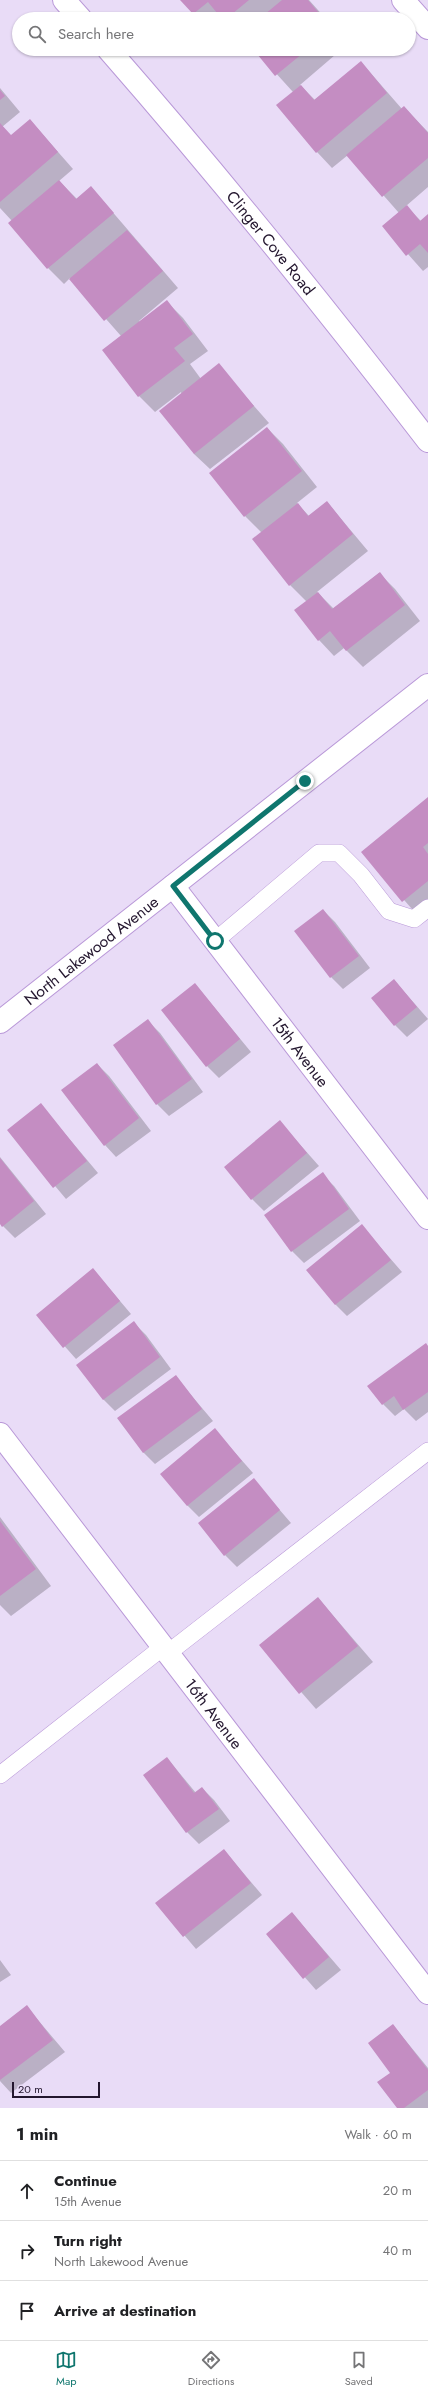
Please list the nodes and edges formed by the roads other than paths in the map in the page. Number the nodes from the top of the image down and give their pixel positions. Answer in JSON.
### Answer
{"nodes":[{"id":1,"x":64,"y":0,"type":"edge"},
{"id":2,"x":403,"y":0,"type":"edge"},
{"id":3,"x":75,"y":12,"type":"edge"},
{"id":4,"x":414,"y":12,"type":"edge"},
{"id":5,"x":416,"y":15,"type":"edge"},
{"id":6,"x":428,"y":28,"type":"edge"},
{"id":7,"x":114,"y":56,"type":"edge"},
{"id":8,"x":428,"y":441,"type":"edge"},
{"id":9,"x":428,"y":685,"type":"edge"},
{"id":10,"x":173,"y":886,"type":"junction"},
{"id":11,"x":428,"y":908,"type":"edge"},
{"id":12,"x":215,"y":941,"type":"junction"},
{"id":13,"x":0,"y":1022,"type":"edge"},
{"id":14,"x":428,"y":1218,"type":"edge"},
{"id":15,"x":0,"y":1434,"type":"edge"},
{"id":16,"x":428,"y":1451,"type":"edge"},
{"id":17,"x":166,"y":1650,"type":"junction"},
{"id":18,"x":0,"y":1775,"type":"edge"},
{"id":19,"x":428,"y":1993,"type":"edge"}],
"edges":[{"from":1,"to":3,"type":"street"},
{"from":2,"to":4,"type":"street"},
{"from":5,"to":6,"type":"street"},
{"from":7,"to":8,"type":"street","name":"Clinger Cove Road"},
{"from":9,"to":10,"type":"street","name":"North Lakewood Avenue"},
{"from":10,"to":12,"type":"street","name":"15th Avenue"},
{"from":10,"to":13,"type":"street","name":"North Lakewood Avenue"},
{"from":11,"to":12,"type":"lane"},
{"from":12,"to":14,"type":"street","name":"15th Avenue"},
{"from":15,"to":17,"type":"street","name":"16th Avenue"},
{"from":16,"to":17,"type":"lane"},
{"from":17,"to":18,"type":"lane"},
{"from":17,"to":19,"type":"street","name":"16th Avenue"}]}
